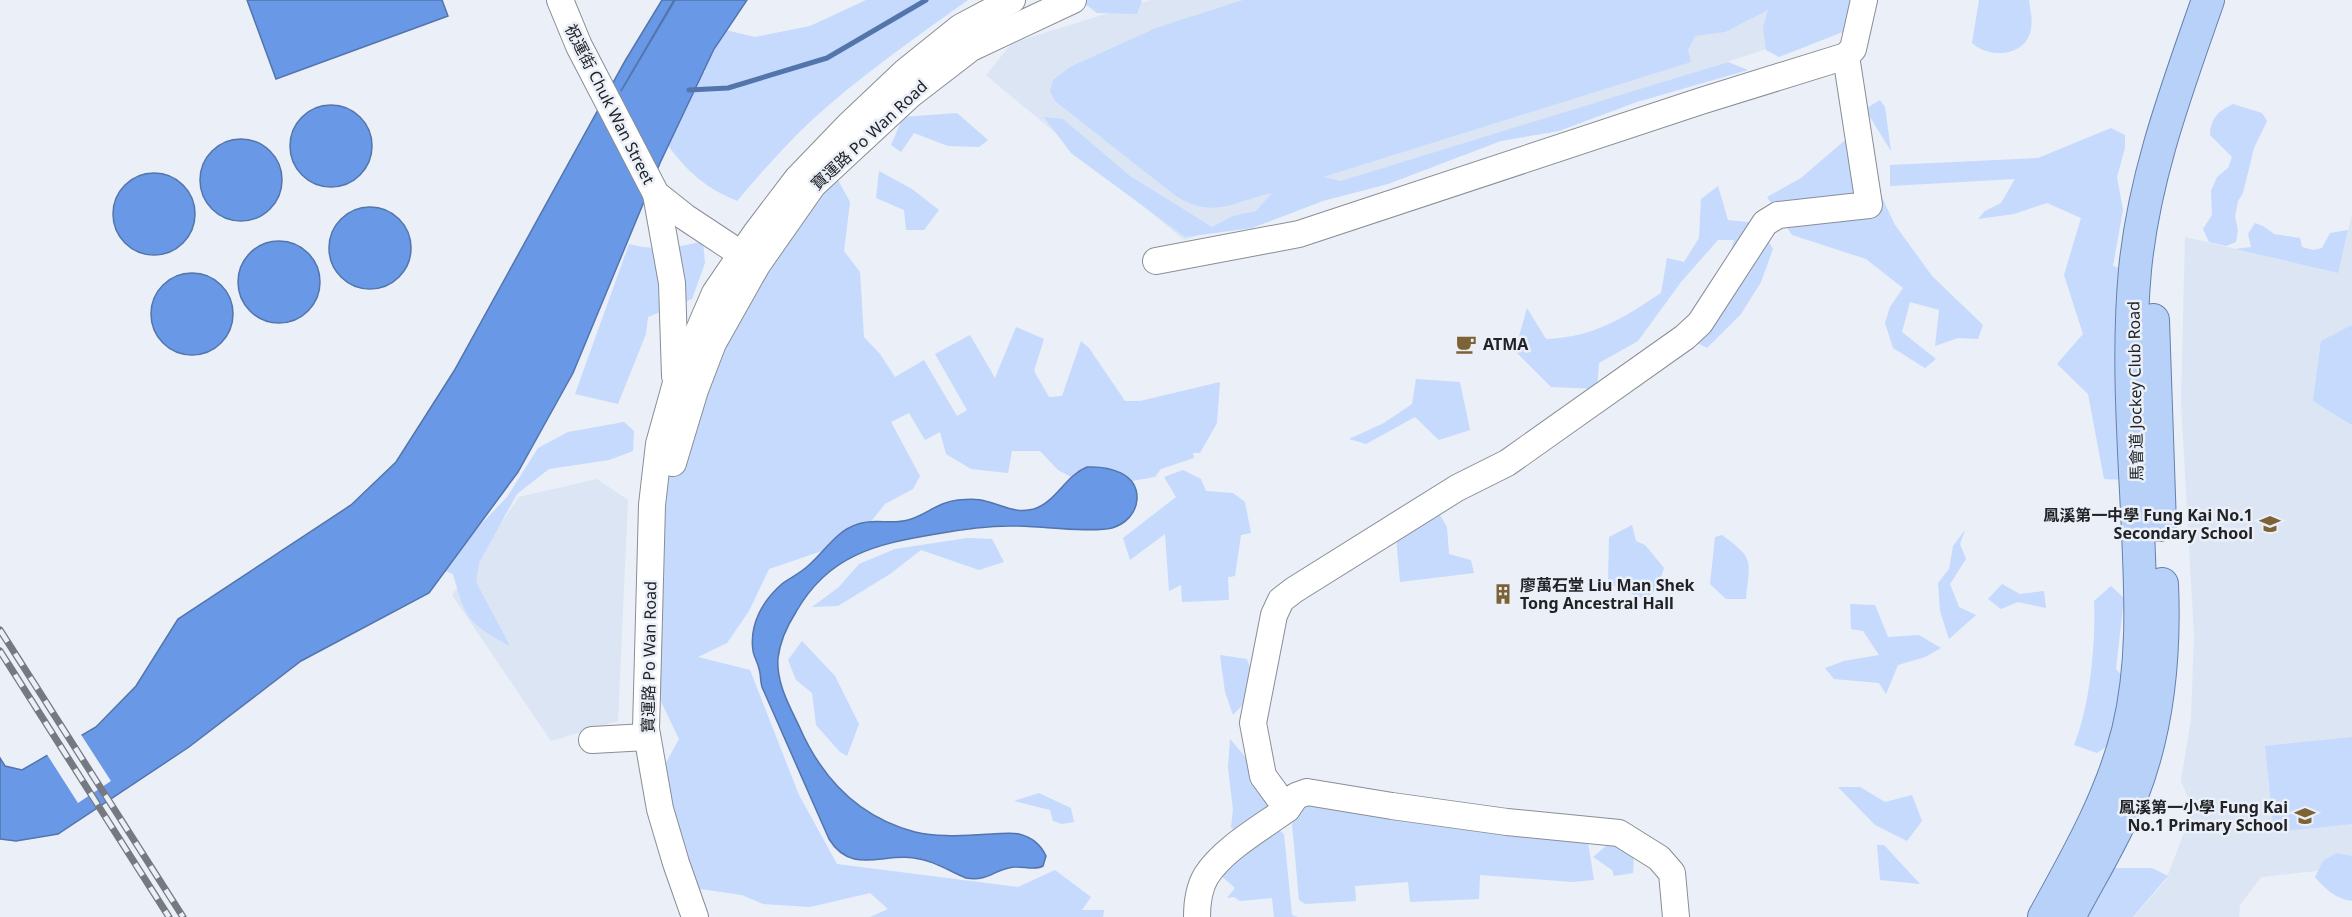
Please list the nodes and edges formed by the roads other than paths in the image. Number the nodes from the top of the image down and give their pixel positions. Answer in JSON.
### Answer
{"nodes":[{"id":1,"x":560,"y":0,"type":"edge"},
{"id":2,"x":1012,"y":0,"type":"edge"},
{"id":3,"x":1072,"y":0,"type":"edge"},
{"id":4,"x":1864,"y":0,"type":"edge"},
{"id":5,"x":2208,"y":0,"type":"edge"},
{"id":6,"x":2230,"y":0,"type":"edge"},
{"id":7,"x":1846,"y":56,"type":"junction"},
{"id":8,"x":656,"y":194,"type":"junction"},
{"id":9,"x":749,"y":260,"type":"junction"},
{"id":10,"x":1156,"y":261,"type":"dead end"},
{"id":11,"x":675,"y":383,"type":"junction"},
{"id":12,"x":650,"y":570,"type":"junction"},
{"id":13,"x":647,"y":736,"type":"junction"},
{"id":14,"x":592,"y":740,"type":"dead end"},
{"id":15,"x":1287,"y":809,"type":"junction"},
{"id":16,"x":696,"y":917,"type":"edge"},
{"id":17,"x":1197,"y":917,"type":"edge"},
{"id":18,"x":1676,"y":917,"type":"edge"},
{"id":19,"x":2044,"y":917,"type":"edge"},
{"id":20,"x":2069,"y":917,"type":"edge"}],
"edges":[{"from":1,"to":8,"type":"street","name":"祝運街 Chuk Wan Street"},
{"from":2,"to":9,"type":"street","name":"寶運路 Po Wan Road"},
{"from":3,"to":9,"type":"street","name":"寶運路 Po Wan Road"},
{"from":4,"to":7,"type":"street"},
{"from":5,"to":19,"type":"main road","name":"馬會道 Jockey Club Road"},
{"from":6,"to":20,"type":"main road","name":"馬會道 Jockey Club Road"},
{"from":7,"to":10,"type":"street"},
{"from":7,"to":15,"type":"street"},
{"from":8,"to":9,"type":"street","name":"祝運街 Chuk Wan Street"},
{"from":8,"to":11,"type":"street"},
{"from":9,"to":11,"type":"street","name":"寶運路 Po Wan Road"},
{"from":9,"to":12,"type":"street","name":"寶運路 Po Wan Road"},
{"from":11,"to":12,"type":"street","name":"寶運路 Po Wan Road"},
{"from":12,"to":13,"type":"street","name":"寶運路 Po Wan Road"},
{"from":13,"to":14,"type":"street"},
{"from":13,"to":16,"type":"street","name":"寶運路 Po Wan Road"},
{"from":15,"to":17,"type":"street"},
{"from":15,"to":18,"type":"street"}]}
